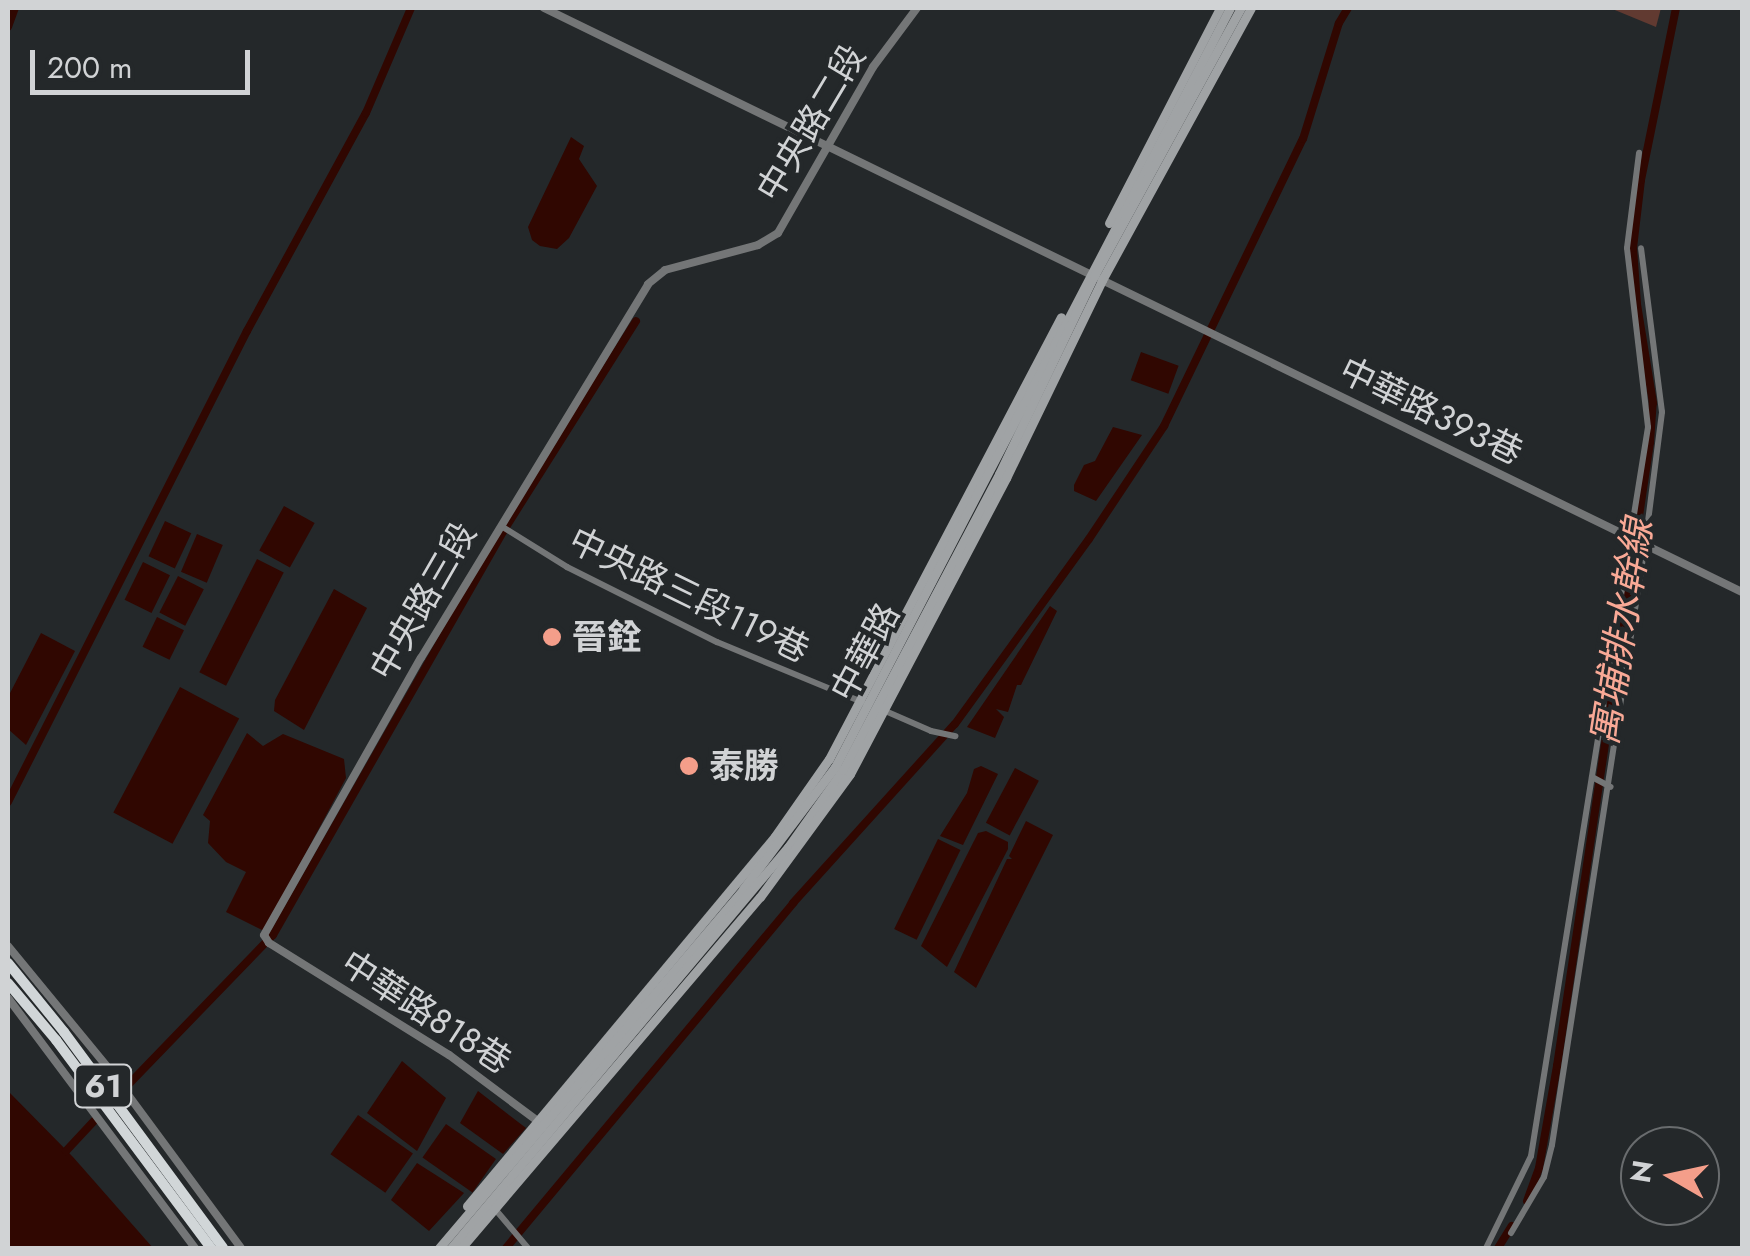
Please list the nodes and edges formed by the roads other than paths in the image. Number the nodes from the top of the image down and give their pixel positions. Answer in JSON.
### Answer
{"nodes":[{"id":1,"x":544,"y":8,"type":"edge"},
{"id":2,"x":917,"y":8,"type":"edge"},
{"id":3,"x":1220,"y":8,"type":"edge"},
{"id":4,"x":1230,"y":8,"type":"edge"},
{"id":5,"x":1241,"y":8,"type":"edge"},
{"id":6,"x":1251,"y":8,"type":"edge"},
{"id":7,"x":826,"y":147,"type":"junction"},
{"id":8,"x":1639,"y":153,"type":"dead end"},
{"id":9,"x":1641,"y":248,"type":"dead end"},
{"id":10,"x":1092,"y":275,"type":"junction"},
{"id":11,"x":637,"y":300,"type":"joint"},
{"id":12,"x":500,"y":525,"type":"junction"},
{"id":13,"x":1630,"y":540,"type":"junction"},
{"id":14,"x":1645,"y":545,"type":"junction"},
{"id":15,"x":1742,"y":592,"type":"edge"},
{"id":16,"x":872,"y":705,"type":"junction"},
{"id":17,"x":955,"y":736,"type":"dead end"},
{"id":18,"x":1592,"y":777,"type":"junction"},
{"id":19,"x":1611,"y":787,"type":"junction"},
{"id":20,"x":264,"y":935,"type":"joint"},
{"id":21,"x":8,"y":946,"type":"edge"},
{"id":22,"x":8,"y":963,"type":"edge"},
{"id":23,"x":8,"y":983,"type":"edge"},
{"id":24,"x":8,"y":998,"type":"edge"},
{"id":25,"x":544,"y":1131,"type":"junction"},
{"id":26,"x":495,"y":1209,"type":"junction"},
{"id":27,"x":191,"y":1216,"type":"junction"},
{"id":28,"x":1511,"y":1234,"type":"dead end"},
{"id":29,"x":194,"y":1248,"type":"edge"},
{"id":30,"x":211,"y":1248,"type":"edge"},
{"id":31,"x":224,"y":1248,"type":"edge"},
{"id":32,"x":242,"y":1248,"type":"edge"},
{"id":33,"x":431,"y":1248,"type":"edge"},
{"id":34,"x":439,"y":1248,"type":"edge"},
{"id":35,"x":450,"y":1248,"type":"edge"},
{"id":36,"x":461,"y":1248,"type":"edge"},
{"id":37,"x":528,"y":1248,"type":"edge"},
{"id":38,"x":1486,"y":1248,"type":"edge"}],
"edges":[{"from":1,"to":7,"type":"street","name":"中華路393巷"},
{"from":2,"to":7,"type":"street","name":"中央路二段"},
{"from":3,"to":10,"type":"main road","name":"中華路"},
{"from":4,"to":10,"type":"main road","name":"中華路"},
{"from":5,"to":10,"type":"main road","name":"中華路"},
{"from":6,"to":10,"type":"main road","name":"中華路"},
{"from":7,"to":10,"type":"street","name":"中華路393巷"},
{"from":7,"to":11,"type":"street","name":"中央路二段"},
{"from":8,"to":13,"type":"street"},
{"from":9,"to":14,"type":"street"},
{"from":10,"to":13,"type":"street","name":"中華路393巷"},
{"from":10,"to":16,"type":"main road","name":"中華路"},
{"from":10,"to":16,"type":"main road","name":"中華路"},
{"from":11,"to":12,"type":"street","name":"中央路三段"},
{"from":12,"to":16,"type":"street","name":"中央路三段119巷"},
{"from":12,"to":20,"type":"street","name":"中央路三段"},
{"from":13,"to":14,"type":"street","name":"中華路393巷"},
{"from":13,"to":18,"type":"street"},
{"from":14,"to":15,"type":"street","name":"中華路393巷"},
{"from":14,"to":19,"type":"street"},
{"from":16,"to":17,"type":"street","name":"中央路三段119巷"},
{"from":16,"to":25,"type":"main road","name":"中華路"},
{"from":16,"to":25,"type":"main road","name":"中華路"},
{"from":18,"to":19,"type":"street"},
{"from":18,"to":38,"type":"street"},
{"from":19,"to":28,"type":"street"},
{"from":20,"to":25,"type":"street","name":"中華路818巷"},
{"from":21,"to":32,"type":"street"},
{"from":22,"to":27,"type":"highway","number":"61"},
{"from":23,"to":27,"type":"highway","number":"61"},
{"from":24,"to":29,"type":"street"},
{"from":25,"to":26,"type":"main road","name":"中華路"},
{"from":25,"to":33,"type":"main road","name":"中華路"},
{"from":25,"to":34,"type":"main road","name":"中華路"},
{"from":25,"to":35,"type":"main road","name":"中華路"},
{"from":26,"to":36,"type":"main road","name":"中華路"},
{"from":26,"to":37,"type":"street"},
{"from":27,"to":30,"type":"highway","number":"61"},
{"from":27,"to":31,"type":"highway","number":"61"}]}
